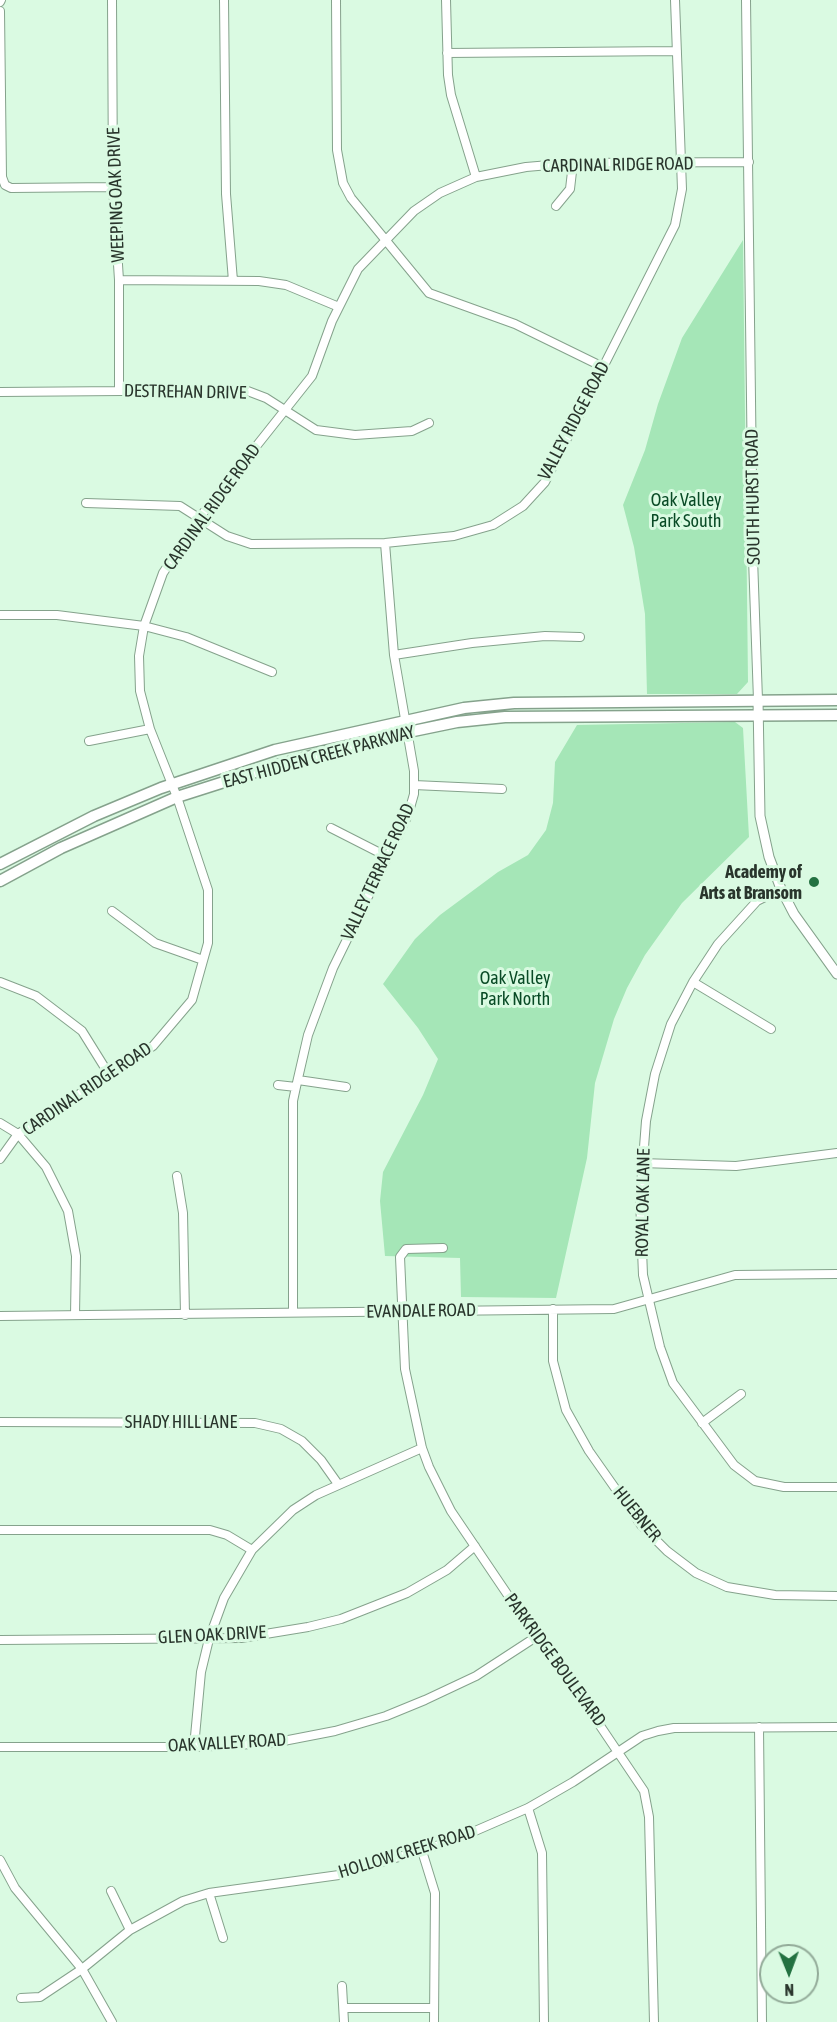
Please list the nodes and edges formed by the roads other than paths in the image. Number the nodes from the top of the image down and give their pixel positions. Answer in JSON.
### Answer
{"nodes":[{"id":1,"x":112,"y":0,"type":"edge"},
{"id":2,"x":224,"y":0,"type":"edge"},
{"id":3,"x":336,"y":0,"type":"edge"},
{"id":4,"x":446,"y":0,"type":"edge"},
{"id":5,"x":675,"y":0,"type":"edge"},
{"id":6,"x":746,"y":0,"type":"edge"},
{"id":7,"x":0,"y":10,"type":"edge"},
{"id":8,"x":677,"y":51,"type":"junction"},
{"id":9,"x":447,"y":54,"type":"junction"},
{"id":10,"x":749,"y":162,"type":"junction"},
{"id":11,"x":573,"y":163,"type":"junction"},
{"id":12,"x":682,"y":164,"type":"junction"},
{"id":13,"x":476,"y":177,"type":"junction"},
{"id":14,"x":113,"y":187,"type":"junction"},
{"id":15,"x":556,"y":206,"type":"dead end"},
{"id":16,"x":385,"y":241,"type":"junction"},
{"id":17,"x":119,"y":280,"type":"junction"},
{"id":18,"x":233,"y":281,"type":"junction"},
{"id":19,"x":339,"y":307,"type":"junction"},
{"id":20,"x":603,"y":367,"type":"junction"},
{"id":21,"x":119,"y":391,"type":"junction"},
{"id":22,"x":0,"y":392,"type":"edge"},
{"id":23,"x":285,"y":411,"type":"junction"},
{"id":24,"x":429,"y":423,"type":"dead end"},
{"id":25,"x":86,"y":503,"type":"dead end"},
{"id":26,"x":200,"y":517,"type":"junction"},
{"id":27,"x":385,"y":543,"type":"junction"},
{"id":28,"x":0,"y":615,"type":"edge"},
{"id":29,"x":144,"y":626,"type":"junction"},
{"id":30,"x":580,"y":637,"type":"dead end"},
{"id":31,"x":394,"y":655,"type":"junction"},
{"id":32,"x":272,"y":672,"type":"dead end"},
{"id":33,"x":758,"y":700,"type":"junction"},
{"id":34,"x":837,"y":700,"type":"edge"},
{"id":35,"x":758,"y":715,"type":"junction"},
{"id":36,"x":837,"y":715,"type":"edge"},
{"id":37,"x":404,"y":720,"type":"junction"},
{"id":38,"x":150,"y":729,"type":"junction"},
{"id":39,"x":406,"y":733,"type":"junction"},
{"id":40,"x":89,"y":741,"type":"dead end"},
{"id":41,"x":173,"y":785,"type":"junction"},
{"id":42,"x":414,"y":785,"type":"junction"},
{"id":43,"x":502,"y":789,"type":"dead end"},
{"id":44,"x":177,"y":797,"type":"junction"},
{"id":45,"x":331,"y":828,"type":"dead end"},
{"id":46,"x":386,"y":856,"type":"junction"},
{"id":47,"x":0,"y":864,"type":"edge"},
{"id":48,"x":0,"y":881,"type":"edge"},
{"id":49,"x":781,"y":889,"type":"junction"},
{"id":50,"x":112,"y":911,"type":"dead end"},
{"id":51,"x":203,"y":960,"type":"junction"},
{"id":52,"x":837,"y":974,"type":"edge"},
{"id":53,"x":0,"y":982,"type":"edge"},
{"id":54,"x":693,"y":982,"type":"junction"},
{"id":55,"x":771,"y":1029,"type":"dead end"},
{"id":56,"x":110,"y":1076,"type":"junction"},
{"id":57,"x":297,"y":1083,"type":"junction"},
{"id":58,"x":278,"y":1085,"type":"dead end"},
{"id":59,"x":346,"y":1087,"type":"dead end"},
{"id":60,"x":0,"y":1123,"type":"edge"},
{"id":61,"x":18,"y":1134,"type":"junction"},
{"id":62,"x":837,"y":1153,"type":"edge"},
{"id":63,"x":0,"y":1159,"type":"edge"},
{"id":64,"x":641,"y":1163,"type":"junction"},
{"id":65,"x":177,"y":1176,"type":"dead end"},
{"id":66,"x":443,"y":1248,"type":"dead end"},
{"id":67,"x":837,"y":1274,"type":"edge"},
{"id":68,"x":647,"y":1300,"type":"junction"},
{"id":69,"x":553,"y":1309,"type":"junction"},
{"id":70,"x":401,"y":1311,"type":"junction"},
{"id":71,"x":293,"y":1312,"type":"junction"},
{"id":72,"x":75,"y":1315,"type":"junction"},
{"id":73,"x":185,"y":1315,"type":"junction"},
{"id":74,"x":0,"y":1316,"type":"edge"},
{"id":75,"x":741,"y":1394,"type":"dead end"},
{"id":76,"x":0,"y":1422,"type":"edge"},
{"id":77,"x":702,"y":1423,"type":"junction"},
{"id":78,"x":422,"y":1448,"type":"junction"},
{"id":79,"x":338,"y":1484,"type":"junction"},
{"id":80,"x":837,"y":1487,"type":"edge"},
{"id":81,"x":0,"y":1530,"type":"edge"},
{"id":82,"x":475,"y":1546,"type":"junction"},
{"id":83,"x":252,"y":1550,"type":"junction"},
{"id":84,"x":837,"y":1596,"type":"edge"},
{"id":85,"x":539,"y":1635,"type":"junction"},
{"id":86,"x":209,"y":1639,"type":"junction"},
{"id":87,"x":0,"y":1640,"type":"edge"},
{"id":88,"x":759,"y":1727,"type":"junction"},
{"id":89,"x":837,"y":1728,"type":"edge"},
{"id":90,"x":0,"y":1747,"type":"edge"},
{"id":91,"x":194,"y":1747,"type":"junction"},
{"id":92,"x":619,"y":1751,"type":"junction"},
{"id":93,"x":528,"y":1808,"type":"junction"},
{"id":94,"x":422,"y":1851,"type":"junction"},
{"id":95,"x":0,"y":1860,"type":"edge"},
{"id":96,"x":111,"y":1891,"type":"dead end"},
{"id":97,"x":209,"y":1893,"type":"junction"},
{"id":98,"x":130,"y":1930,"type":"junction"},
{"id":99,"x":223,"y":1938,"type":"dead end"},
{"id":100,"x":82,"y":1969,"type":"junction"},
{"id":101,"x":342,"y":1986,"type":"dead end"},
{"id":102,"x":21,"y":1998,"type":"dead end"},
{"id":103,"x":344,"y":2008,"type":"junction"},
{"id":104,"x":434,"y":2008,"type":"junction"},
{"id":105,"x":112,"y":2022,"type":"edge"},
{"id":106,"x":344,"y":2022,"type":"edge"},
{"id":107,"x":434,"y":2022,"type":"edge"},
{"id":108,"x":544,"y":2022,"type":"edge"},
{"id":109,"x":654,"y":2022,"type":"edge"},
{"id":110,"x":762,"y":2022,"type":"edge"}],
"edges":[{"from":1,"to":14,"type":"street","name":"WEEPING OAK DRIVE"},
{"from":2,"to":18,"type":"street"},
{"from":3,"to":16,"type":"street"},
{"from":4,"to":9,"type":"street"},
{"from":5,"to":8,"type":"street","name":"VALLEY RIDGE ROAD"},
{"from":6,"to":10,"type":"street","name":"SOUTH HURST ROAD"},
{"from":7,"to":14,"type":"street"},
{"from":8,"to":9,"type":"street"},
{"from":8,"to":12,"type":"street","name":"VALLEY RIDGE ROAD"},
{"from":9,"to":13,"type":"street"},
{"from":10,"to":12,"type":"street","name":"CARDINAL RIDGE ROAD"},
{"from":10,"to":33,"type":"street","name":"SOUTH HURST ROAD"},
{"from":11,"to":12,"type":"street","name":"CARDINAL RIDGE ROAD"},
{"from":11,"to":13,"type":"street","name":"CARDINAL RIDGE ROAD"},
{"from":11,"to":15,"type":"street"},
{"from":12,"to":20,"type":"street","name":"VALLEY RIDGE ROAD"},
{"from":13,"to":16,"type":"street","name":"CARDINAL RIDGE ROAD"},
{"from":14,"to":17,"type":"street","name":"WEEPING OAK DRIVE"},
{"from":16,"to":19,"type":"street","name":"CARDINAL RIDGE ROAD"},
{"from":16,"to":20,"type":"street"},
{"from":17,"to":18,"type":"street"},
{"from":17,"to":21,"type":"street","name":"WEEPING OAK DRIVE"},
{"from":18,"to":19,"type":"street"},
{"from":19,"to":23,"type":"street","name":"CARDINAL RIDGE ROAD"},
{"from":20,"to":27,"type":"street","name":"VALLEY RIDGE ROAD"},
{"from":21,"to":22,"type":"street","name":"DESTREHAN DRIVE"},
{"from":21,"to":23,"type":"street","name":"DESTREHAN DRIVE"},
{"from":23,"to":24,"type":"street","name":"DESTREHAN DRIVE"},
{"from":23,"to":26,"type":"street","name":"CARDINAL RIDGE ROAD"},
{"from":25,"to":26,"type":"street","name":"VALLEY RIDGE ROAD"},
{"from":26,"to":27,"type":"street","name":"VALLEY RIDGE ROAD"},
{"from":26,"to":29,"type":"street","name":"CARDINAL RIDGE ROAD"},
{"from":27,"to":31,"type":"street","name":"VALLEY TERRACE ROAD"},
{"from":28,"to":29,"type":"street"},
{"from":29,"to":32,"type":"street"},
{"from":29,"to":38,"type":"street","name":"CARDINAL RIDGE ROAD"},
{"from":30,"to":31,"type":"street"},
{"from":31,"to":37,"type":"street","name":"VALLEY TERRACE ROAD"},
{"from":33,"to":34,"type":"main road","name":"EAST HIDDEN CREEK PARKWAY"},
{"from":33,"to":35,"type":"street","name":"SOUTH HURST ROAD"},
{"from":33,"to":37,"type":"main road","name":"EAST HIDDEN CREEK PARKWAY"},
{"from":35,"to":36,"type":"main road","name":"EAST HIDDEN CREEK PARKWAY"},
{"from":35,"to":39,"type":"main road","name":"EAST HIDDEN CREEK PARKWAY"},
{"from":35,"to":49,"type":"street","name":"SOUTH HURST ROAD"},
{"from":37,"to":39,"type":"street","name":"VALLEY TERRACE ROAD"},
{"from":37,"to":41,"type":"main road","name":"EAST HIDDEN CREEK PARKWAY"},
{"from":38,"to":40,"type":"street"},
{"from":38,"to":41,"type":"street","name":"CARDINAL RIDGE ROAD"},
{"from":39,"to":42,"type":"street","name":"VALLEY TERRACE ROAD"},
{"from":39,"to":44,"type":"main road","name":"EAST HIDDEN CREEK PARKWAY"},
{"from":41,"to":44,"type":"street","name":"CARDINAL RIDGE ROAD"},
{"from":41,"to":47,"type":"main road","name":"EAST HIDDEN CREEK PARKWAY"},
{"from":42,"to":43,"type":"street"},
{"from":42,"to":46,"type":"street","name":"VALLEY TERRACE ROAD"},
{"from":44,"to":48,"type":"main road","name":"EAST HIDDEN CREEK PARKWAY"},
{"from":44,"to":51,"type":"street","name":"CARDINAL RIDGE ROAD"},
{"from":45,"to":46,"type":"street"},
{"from":46,"to":57,"type":"street","name":"VALLEY TERRACE ROAD"},
{"from":49,"to":52,"type":"street","name":"SOUTH HURST ROAD"},
{"from":49,"to":54,"type":"street","name":"ROYAL OAK LANE"},
{"from":50,"to":51,"type":"street"},
{"from":51,"to":56,"type":"street","name":"CARDINAL RIDGE ROAD"},
{"from":53,"to":56,"type":"street"},
{"from":54,"to":55,"type":"street"},
{"from":54,"to":64,"type":"street","name":"ROYAL OAK LANE"},
{"from":56,"to":61,"type":"street","name":"CARDINAL RIDGE ROAD"},
{"from":57,"to":58,"type":"street"},
{"from":57,"to":59,"type":"street"},
{"from":57,"to":71,"type":"street","name":"VALLEY TERRACE ROAD"},
{"from":60,"to":61,"type":"street"},
{"from":61,"to":63,"type":"street","name":"CARDINAL RIDGE ROAD"},
{"from":61,"to":72,"type":"street"},
{"from":62,"to":64,"type":"street"},
{"from":64,"to":68,"type":"street","name":"ROYAL OAK LANE"},
{"from":65,"to":73,"type":"street"},
{"from":66,"to":70,"type":"street","name":"PARKRIDGE BOULEVARD"},
{"from":67,"to":68,"type":"street","name":"EVANDALE ROAD"},
{"from":68,"to":69,"type":"street","name":"EVANDALE ROAD"},
{"from":68,"to":77,"type":"street","name":"ROYAL OAK LANE"},
{"from":69,"to":70,"type":"street","name":"EVANDALE ROAD"},
{"from":69,"to":84,"type":"street","name":"HUEBNER"},
{"from":70,"to":71,"type":"street","name":"EVANDALE ROAD"},
{"from":70,"to":78,"type":"street","name":"PARKRIDGE BOULEVARD"},
{"from":71,"to":73,"type":"street","name":"EVANDALE ROAD"},
{"from":72,"to":73,"type":"street","name":"EVANDALE ROAD"},
{"from":72,"to":74,"type":"street","name":"EVANDALE ROAD"},
{"from":75,"to":77,"type":"street"},
{"from":76,"to":79,"type":"street","name":"SHADY HILL LANE"},
{"from":77,"to":80,"type":"street","name":"ROYAL OAK LANE"},
{"from":78,"to":79,"type":"street"},
{"from":78,"to":82,"type":"street","name":"PARKRIDGE BOULEVARD"},
{"from":79,"to":83,"type":"street"},
{"from":81,"to":83,"type":"street"},
{"from":82,"to":85,"type":"street","name":"PARKRIDGE BOULEVARD"},
{"from":82,"to":86,"type":"street","name":"GLEN OAK DRIVE"},
{"from":83,"to":86,"type":"street"},
{"from":85,"to":91,"type":"street","name":"OAK VALLEY ROAD"},
{"from":85,"to":92,"type":"street","name":"PARKRIDGE BOULEVARD"},
{"from":86,"to":87,"type":"street","name":"GLEN OAK DRIVE"},
{"from":86,"to":91,"type":"street"},
{"from":88,"to":89,"type":"street","name":"HOLLOW CREEK ROAD"},
{"from":88,"to":92,"type":"street","name":"HOLLOW CREEK ROAD"},
{"from":88,"to":110,"type":"street"},
{"from":90,"to":91,"type":"street","name":"OAK VALLEY ROAD"},
{"from":92,"to":93,"type":"street","name":"HOLLOW CREEK ROAD"},
{"from":92,"to":109,"type":"street","name":"PARKRIDGE BOULEVARD"},
{"from":93,"to":94,"type":"street","name":"HOLLOW CREEK ROAD"},
{"from":93,"to":108,"type":"street"},
{"from":94,"to":97,"type":"street","name":"HOLLOW CREEK ROAD"},
{"from":94,"to":104,"type":"street"},
{"from":95,"to":100,"type":"street"},
{"from":96,"to":98,"type":"street"},
{"from":97,"to":98,"type":"street","name":"HOLLOW CREEK ROAD"},
{"from":97,"to":99,"type":"street"},
{"from":98,"to":100,"type":"street","name":"HOLLOW CREEK ROAD"},
{"from":100,"to":102,"type":"street","name":"HOLLOW CREEK ROAD"},
{"from":100,"to":105,"type":"street"},
{"from":101,"to":103,"type":"street"},
{"from":103,"to":104,"type":"street"},
{"from":103,"to":106,"type":"street"},
{"from":104,"to":107,"type":"street"}]}
